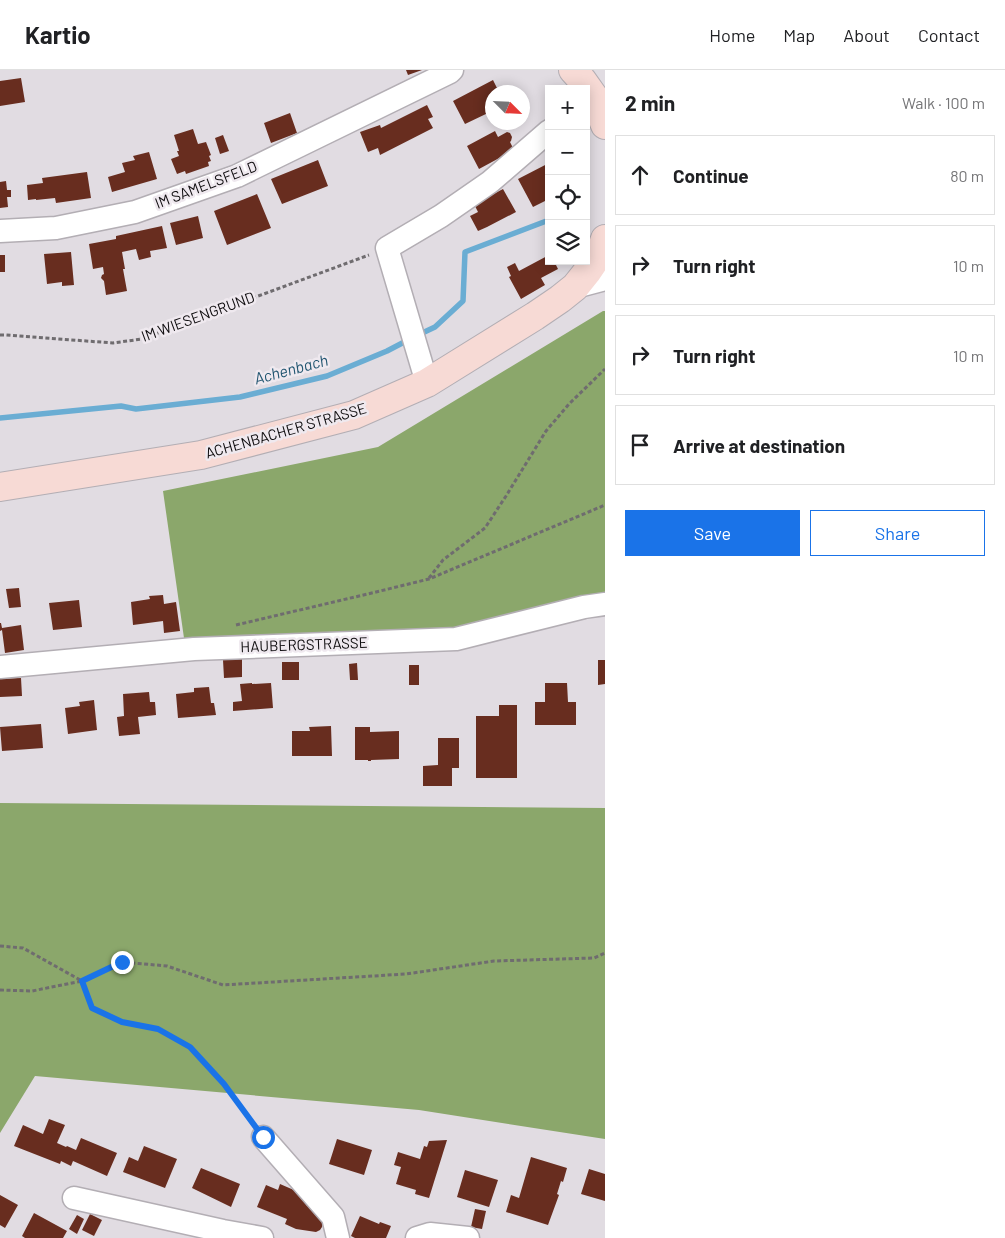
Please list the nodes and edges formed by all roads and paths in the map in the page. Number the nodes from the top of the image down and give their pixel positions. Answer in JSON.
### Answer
{"nodes":[{"id":1,"x":452,"y":70,"type":"edge"},
{"id":2,"x":573,"y":70,"type":"edge"},
{"id":3,"x":584,"y":85,"type":"edge"},
{"id":4,"x":590,"y":100,"type":"edge"},
{"id":5,"x":605,"y":125,"type":"edge"},
{"id":6,"x":545,"y":134,"type":"edge"},
{"id":7,"x":0,"y":231,"type":"edge"},
{"id":8,"x":605,"y":240,"type":"edge"},
{"id":9,"x":387,"y":248,"type":"junction"},
{"id":10,"x":605,"y":279,"type":"edge"},
{"id":11,"x":575,"y":287,"type":"junction"},
{"id":12,"x":0,"y":335,"type":"edge"},
{"id":13,"x":605,"y":369,"type":"edge"},
{"id":14,"x":427,"y":383,"type":"junction"},
{"id":15,"x":0,"y":487,"type":"edge"},
{"id":16,"x":605,"y":505,"type":"edge"},
{"id":17,"x":429,"y":579,"type":"junction"},
{"id":18,"x":605,"y":604,"type":"edge"},
{"id":19,"x":234,"y":626,"type":"dead end"},
{"id":20,"x":0,"y":666,"type":"edge"},
{"id":21,"x":0,"y":946,"type":"edge"},
{"id":22,"x":605,"y":953,"type":"edge"},
{"id":23,"x":82,"y":981,"type":"junction"},
{"id":24,"x":0,"y":990,"type":"edge"},
{"id":25,"x":263,"y":1137,"type":"joint"},
{"id":26,"x":74,"y":1198,"type":"dead end"},
{"id":27,"x":262,"y":1238,"type":"edge"},
{"id":28,"x":338,"y":1238,"type":"edge"},
{"id":29,"x":417,"y":1238,"type":"edge"},
{"id":30,"x":468,"y":1238,"type":"edge"}],
"edges":[{"from":1,"to":7,"type":"street","name":"IM SAMELSFELD"},
{"from":2,"to":3,"type":"main road"},
{"from":4,"to":5,"type":"main road"},
{"from":6,"to":9,"type":"street"},
{"from":8,"to":11,"type":"main road","name":"ACHENBACHER STRASSE"},
{"from":9,"to":12,"type":"path","name":"IM WIESENGRUND"},
{"from":9,"to":14,"type":"street"},
{"from":10,"to":11,"type":"street"},
{"from":11,"to":14,"type":"main road","name":"ACHENBACHER STRASSE"},
{"from":13,"to":17,"type":"path"},
{"from":14,"to":15,"type":"main road","name":"ACHENBACHER STRASSE"},
{"from":16,"to":17,"type":"path"},
{"from":17,"to":19,"type":"path"},
{"from":18,"to":20,"type":"street","name":"HAUBERGSTRASSE"},
{"from":21,"to":23,"type":"path"},
{"from":22,"to":23,"type":"path"},
{"from":23,"to":24,"type":"path"},
{"from":23,"to":25,"type":"path"},
{"from":25,"to":28,"type":"street"},
{"from":26,"to":27,"type":"street"},
{"from":29,"to":30,"type":"street"}]}
